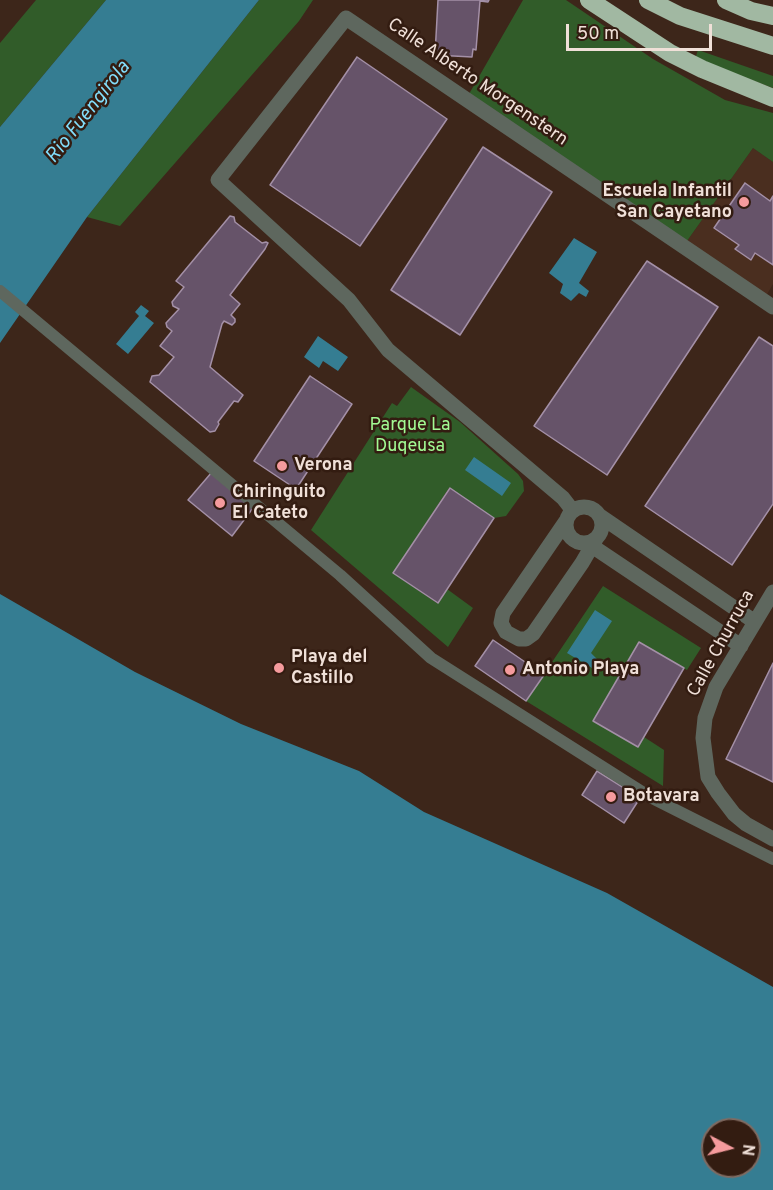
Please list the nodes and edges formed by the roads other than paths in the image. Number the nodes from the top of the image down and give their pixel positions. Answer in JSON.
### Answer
{"nodes":[{"id":1,"x":590,"y":0,"type":"edge"},
{"id":2,"x":648,"y":0,"type":"edge"},
{"id":3,"x":726,"y":0,"type":"edge"},
{"id":4,"x":773,"y":16,"type":"edge"},
{"id":5,"x":773,"y":46,"type":"edge"},
{"id":6,"x":773,"y":98,"type":"edge"},
{"id":7,"x":0,"y":291,"type":"edge"},
{"id":8,"x":773,"y":308,"type":"edge"},
{"id":9,"x":569,"y":516,"type":"junction"},
{"id":10,"x":600,"y":516,"type":"junction"},
{"id":11,"x":594,"y":543,"type":"junction"},
{"id":12,"x":773,"y":592,"type":"edge"},
{"id":13,"x":755,"y":622,"type":"junction"},
{"id":14,"x":741,"y":646,"type":"junction"},
{"id":15,"x":773,"y":839,"type":"edge"},
{"id":16,"x":773,"y":859,"type":"edge"}],
"edges":[{"from":1,"to":6,"type":"highway"},
{"from":2,"to":5,"type":"highway"},
{"from":3,"to":4,"type":"highway"},
{"from":7,"to":16,"type":"street"},
{"from":8,"to":9,"type":"street","name":"Calle Alberto Morgenstern"},
{"from":9,"to":10,"type":"street"},
{"from":9,"to":11,"type":"street","name":"Calle Alberto Morgenstern"},
{"from":9,"to":11,"type":"street"},
{"from":10,"to":11,"type":"street"},
{"from":10,"to":13,"type":"street"},
{"from":11,"to":14,"type":"street","name":"Calle Alberto Morgenstern"},
{"from":12,"to":13,"type":"street","name":"Calle Churruca"},
{"from":13,"to":14,"type":"street","name":"Calle Churruca"},
{"from":14,"to":15,"type":"street","name":"Calle Churruca"}]}
